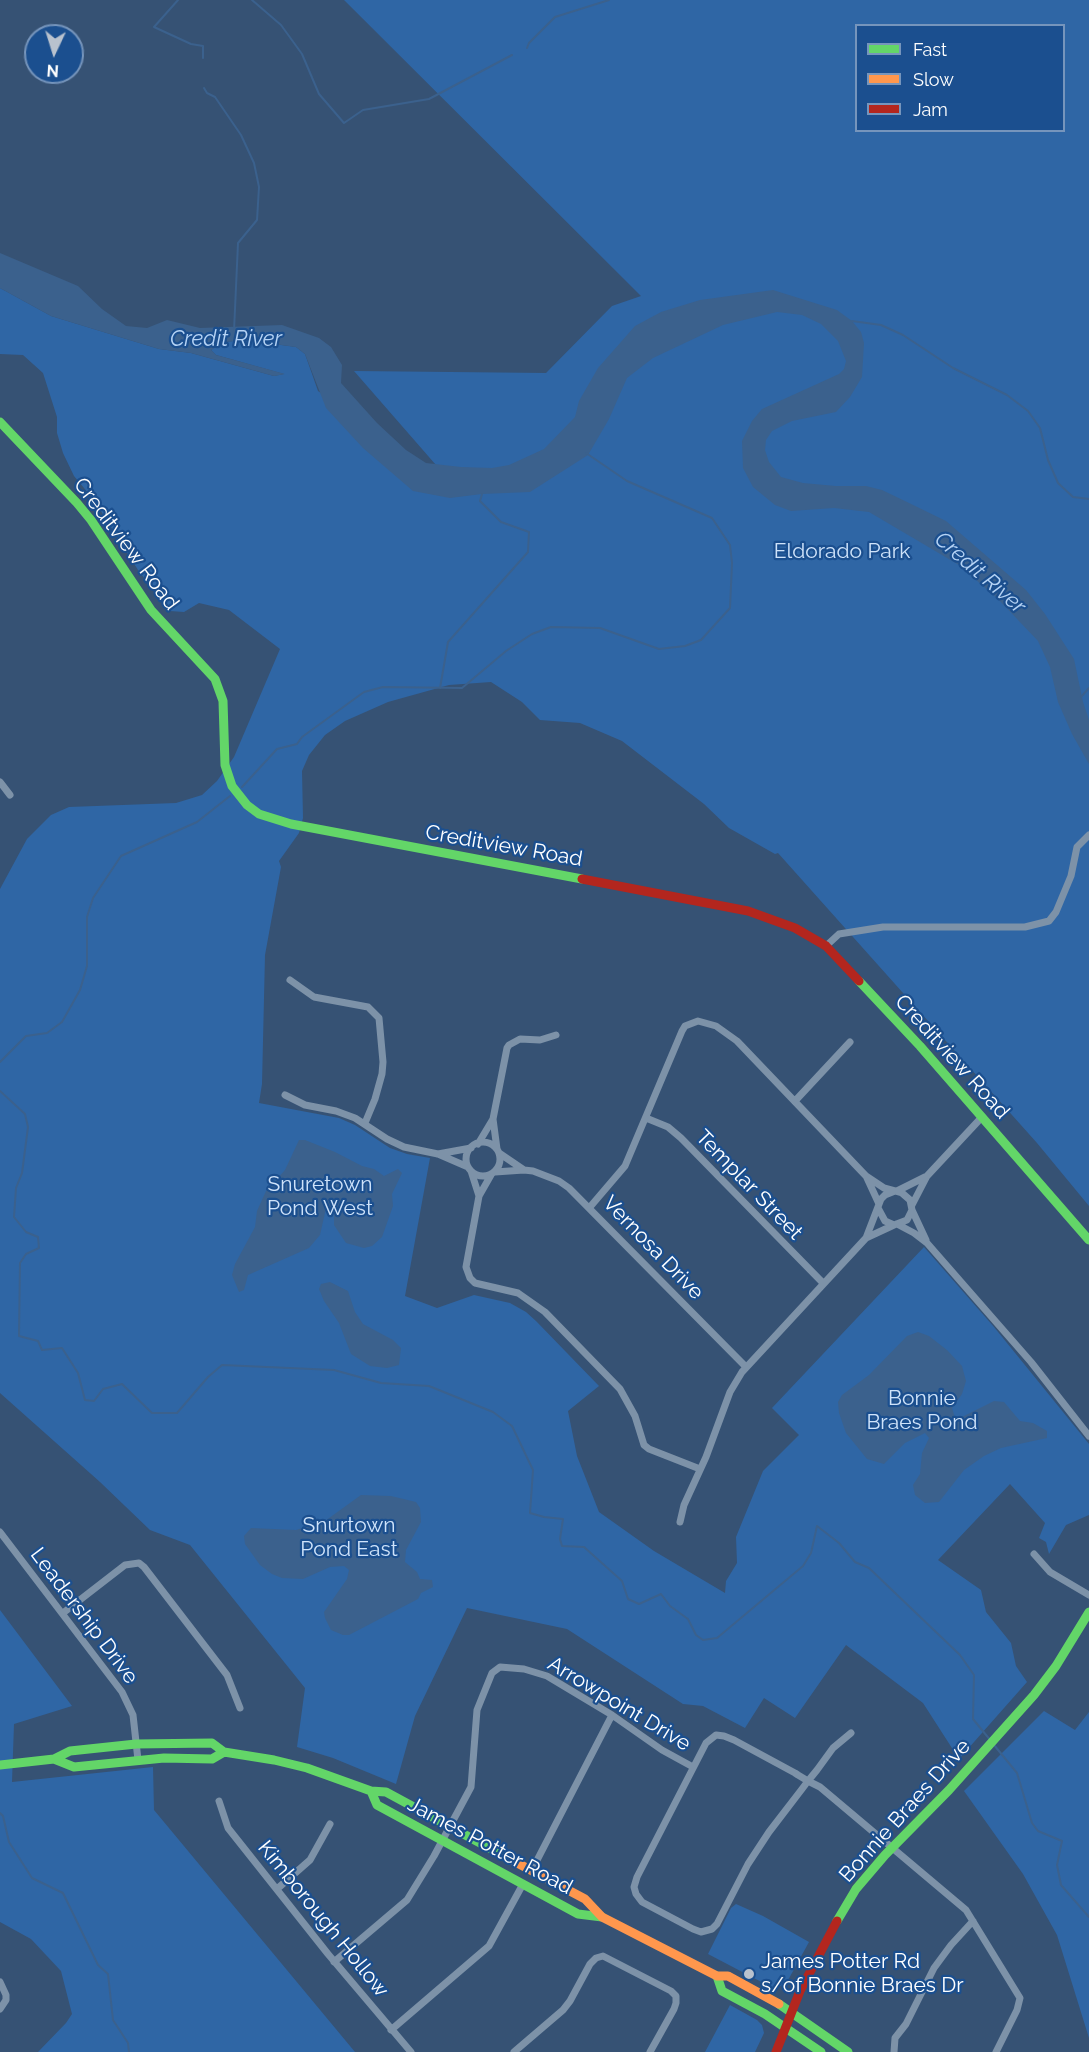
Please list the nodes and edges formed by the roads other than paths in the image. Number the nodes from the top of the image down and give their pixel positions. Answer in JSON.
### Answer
{"nodes":[{"id":1,"x":0,"y":422,"type":"edge"},
{"id":2,"x":0,"y":782,"type":"edge"},
{"id":3,"x":10,"y":795,"type":"dead end"},
{"id":4,"x":1089,"y":835,"type":"edge"},
{"id":5,"x":826,"y":946,"type":"junction"},
{"id":6,"x":290,"y":981,"type":"dead end"},
{"id":7,"x":556,"y":1035,"type":"dead end"},
{"id":8,"x":850,"y":1042,"type":"dead end"},
{"id":9,"x":285,"y":1095,"type":"dead end"},
{"id":10,"x":795,"y":1101,"type":"junction"},
{"id":11,"x":982,"y":1117,"type":"junction"},
{"id":12,"x":646,"y":1118,"type":"junction"},
{"id":13,"x":493,"y":1119,"type":"junction"},
{"id":14,"x":365,"y":1123,"type":"junction"},
{"id":15,"x":474,"y":1146,"type":"junction"},
{"id":16,"x":498,"y":1151,"type":"junction"},
{"id":17,"x":438,"y":1154,"type":"junction"},
{"id":18,"x":470,"y":1169,"type":"junction"},
{"id":19,"x":524,"y":1170,"type":"junction"},
{"id":20,"x":493,"y":1173,"type":"junction"},
{"id":21,"x":866,"y":1176,"type":"junction"},
{"id":22,"x":927,"y":1176,"type":"junction"},
{"id":23,"x":896,"y":1191,"type":"junction"},
{"id":24,"x":479,"y":1196,"type":"junction"},
{"id":25,"x":879,"y":1206,"type":"junction"},
{"id":26,"x":590,"y":1207,"type":"junction"},
{"id":27,"x":912,"y":1208,"type":"junction"},
{"id":28,"x":895,"y":1224,"type":"junction"},
{"id":29,"x":866,"y":1238,"type":"junction"},
{"id":30,"x":1089,"y":1240,"type":"edge"},
{"id":31,"x":927,"y":1243,"type":"junction"},
{"id":32,"x":823,"y":1283,"type":"junction"},
{"id":33,"x":746,"y":1367,"type":"junction"},
{"id":34,"x":1089,"y":1436,"type":"edge"},
{"id":35,"x":700,"y":1469,"type":"junction"},
{"id":36,"x":680,"y":1522,"type":"dead end"},
{"id":37,"x":0,"y":1532,"type":"edge"},
{"id":38,"x":1034,"y":1554,"type":"dead end"},
{"id":39,"x":1089,"y":1595,"type":"edge"},
{"id":40,"x":1089,"y":1612,"type":"edge"},
{"id":41,"x":63,"y":1613,"type":"junction"},
{"id":42,"x":240,"y":1708,"type":"dead end"},
{"id":43,"x":612,"y":1715,"type":"junction"},
{"id":44,"x":851,"y":1732,"type":"dead end"},
{"id":45,"x":136,"y":1744,"type":"junction"},
{"id":46,"x":224,"y":1752,"type":"junction"},
{"id":47,"x":54,"y":1759,"type":"junction"},
{"id":48,"x":138,"y":1760,"type":"junction"},
{"id":49,"x":0,"y":1765,"type":"edge"},
{"id":50,"x":693,"y":1767,"type":"junction"},
{"id":51,"x":808,"y":1781,"type":"junction"},
{"id":52,"x":371,"y":1791,"type":"junction"},
{"id":53,"x":219,"y":1801,"type":"dead end"},
{"id":54,"x":330,"y":1824,"type":"dead end"},
{"id":55,"x":450,"y":1826,"type":"junction"},
{"id":56,"x":443,"y":1840,"type":"junction"},
{"id":57,"x":892,"y":1847,"type":"junction"},
{"id":58,"x":532,"y":1870,"type":"junction"},
{"id":59,"x":524,"y":1884,"type":"junction"},
{"id":60,"x":277,"y":1889,"type":"junction"},
{"id":61,"x":602,"y":1917,"type":"junction"},
{"id":62,"x":973,"y":1921,"type":"junction"},
{"id":63,"x":334,"y":1962,"type":"junction"},
{"id":64,"x":717,"y":1976,"type":"junction"},
{"id":65,"x":0,"y":1982,"type":"edge"},
{"id":66,"x":0,"y":2009,"type":"edge"},
{"id":67,"x":792,"y":2012,"type":"junction"},
{"id":68,"x":786,"y":2028,"type":"junction"},
{"id":69,"x":391,"y":2030,"type":"junction"},
{"id":70,"x":411,"y":2052,"type":"edge"},
{"id":71,"x":514,"y":2052,"type":"edge"},
{"id":72,"x":650,"y":2052,"type":"edge"},
{"id":73,"x":776,"y":2052,"type":"edge"},
{"id":74,"x":821,"y":2052,"type":"edge"},
{"id":75,"x":848,"y":2052,"type":"edge"},
{"id":76,"x":894,"y":2052,"type":"edge"},
{"id":77,"x":996,"y":2052,"type":"edge"}],
"edges":[{"from":1,"to":5,"type":"street","name":"Creditview Road"},
{"from":2,"to":3,"type":"street"},
{"from":4,"to":5,"type":"street"},
{"from":5,"to":11,"type":"street","name":"Creditview Road"},
{"from":6,"to":14,"type":"street"},
{"from":7,"to":13,"type":"street"},
{"from":8,"to":10,"type":"street"},
{"from":9,"to":14,"type":"street"},
{"from":10,"to":12,"type":"street"},
{"from":10,"to":21,"type":"street"},
{"from":11,"to":22,"type":"street"},
{"from":11,"to":30,"type":"street","name":"Creditview Road"},
{"from":12,"to":26,"type":"street"},
{"from":12,"to":32,"type":"street","name":"Templar Street"},
{"from":13,"to":15,"type":"street"},
{"from":13,"to":16,"type":"street"},
{"from":14,"to":17,"type":"street"},
{"from":15,"to":16,"type":"street"},
{"from":15,"to":17,"type":"street"},
{"from":15,"to":18,"type":"street"},
{"from":16,"to":19,"type":"street","name":"Vernosa Drive"},
{"from":16,"to":20,"type":"street"},
{"from":17,"to":18,"type":"street"},
{"from":18,"to":20,"type":"street"},
{"from":18,"to":24,"type":"street"},
{"from":19,"to":20,"type":"street","name":"Vernosa Drive"},
{"from":19,"to":26,"type":"street","name":"Vernosa Drive"},
{"from":20,"to":24,"type":"street"},
{"from":21,"to":23,"type":"street"},
{"from":21,"to":25,"type":"street"},
{"from":22,"to":23,"type":"street"},
{"from":22,"to":27,"type":"street"},
{"from":23,"to":25,"type":"street"},
{"from":23,"to":27,"type":"street"},
{"from":24,"to":35,"type":"street"},
{"from":25,"to":28,"type":"street"},
{"from":25,"to":29,"type":"street"},
{"from":26,"to":33,"type":"street","name":"Vernosa Drive"},
{"from":27,"to":28,"type":"street"},
{"from":27,"to":31,"type":"street"},
{"from":28,"to":29,"type":"street"},
{"from":28,"to":31,"type":"street"},
{"from":29,"to":32,"type":"street"},
{"from":31,"to":34,"type":"street"},
{"from":32,"to":33,"type":"street"},
{"from":33,"to":35,"type":"street"},
{"from":35,"to":36,"type":"street"},
{"from":37,"to":41,"type":"street","name":"Leadership Drive"},
{"from":38,"to":39,"type":"street"},
{"from":40,"to":57,"type":"street","name":"Bonnie Braes Drive"},
{"from":41,"to":42,"type":"street"},
{"from":41,"to":45,"type":"street","name":"Leadership Drive"},
{"from":43,"to":50,"type":"street","name":"Arrowpoint Drive"},
{"from":43,"to":55,"type":"street","name":"Arrowpoint Drive"},
{"from":43,"to":58,"type":"street"},
{"from":44,"to":51,"type":"street"},
{"from":45,"to":46,"type":"street","name":"James Potter Road"},
{"from":45,"to":47,"type":"street","name":"James Potter Road"},
{"from":45,"to":48,"type":"street","name":"Leadership Drive"},
{"from":46,"to":48,"type":"street","name":"James Potter Road"},
{"from":46,"to":52,"type":"street","name":"James Potter Road"},
{"from":47,"to":48,"type":"street","name":"James Potter Road"},
{"from":47,"to":49,"type":"street","name":"James Potter Road"},
{"from":50,"to":51,"type":"street"},
{"from":50,"to":51,"type":"street"},
{"from":51,"to":57,"type":"street"},
{"from":52,"to":55,"type":"street","name":"James Potter Road"},
{"from":52,"to":56,"type":"street","name":"James Potter Road"},
{"from":53,"to":60,"type":"street","name":"Kimborough Hollow"},
{"from":54,"to":60,"type":"street"},
{"from":55,"to":56,"type":"street","name":"Arrowpoint Drive"},
{"from":55,"to":58,"type":"street","name":"James Potter Road"},
{"from":56,"to":59,"type":"street","name":"James Potter Road"},
{"from":56,"to":63,"type":"street","name":"Arrowpoint Drive"},
{"from":57,"to":62,"type":"street"},
{"from":57,"to":67,"type":"street","name":"Bonnie Braes Drive"},
{"from":58,"to":61,"type":"street","name":"James Potter Road"},
{"from":59,"to":61,"type":"street","name":"James Potter Road"},
{"from":59,"to":69,"type":"street"},
{"from":60,"to":63,"type":"street","name":"Kimborough Hollow"},
{"from":61,"to":64,"type":"street","name":"James Potter Road"},
{"from":62,"to":76,"type":"street"},
{"from":62,"to":77,"type":"street"},
{"from":63,"to":69,"type":"street","name":"Kimborough Hollow"},
{"from":64,"to":67,"type":"street","name":"James Potter Road"},
{"from":64,"to":68,"type":"street","name":"James Potter Road"},
{"from":65,"to":66,"type":"street"},
{"from":67,"to":68,"type":"street","name":"Bonnie Braes Drive"},
{"from":67,"to":75,"type":"street","name":"James Potter Road"},
{"from":68,"to":73,"type":"street","name":"Bonnie Braes Drive"},
{"from":68,"to":74,"type":"street","name":"James Potter Road"},
{"from":69,"to":70,"type":"street","name":"Kimborough Hollow"},
{"from":71,"to":72,"type":"street"}]}
